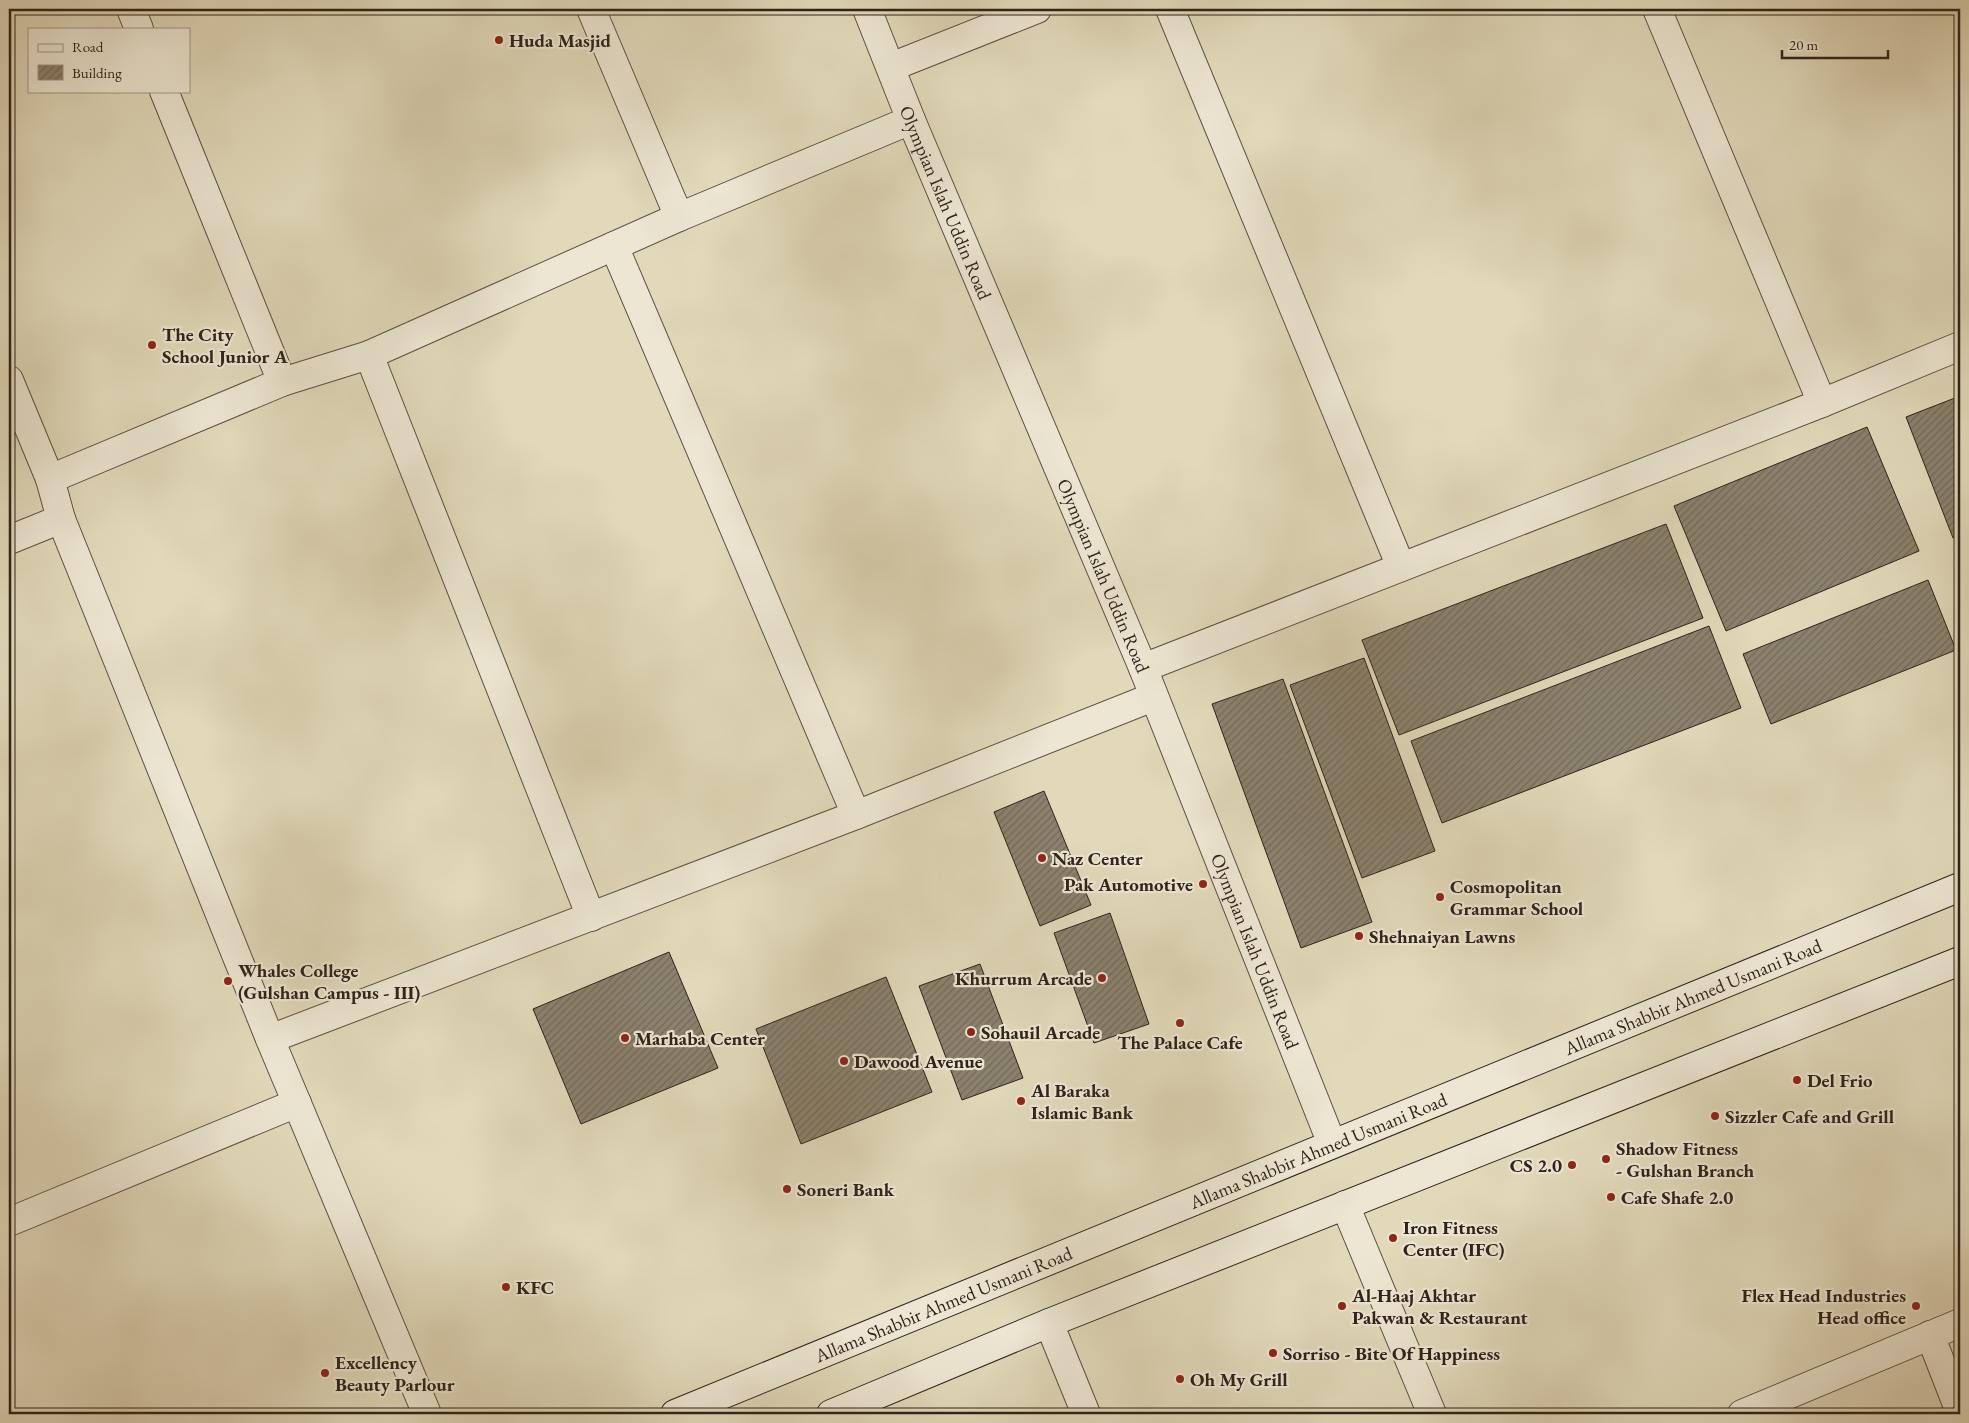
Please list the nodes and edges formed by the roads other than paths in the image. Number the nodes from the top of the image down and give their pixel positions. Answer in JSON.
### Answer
{"nodes":[{"id":1,"x":131,"y":9,"type":"edge"},
{"id":2,"x":591,"y":9,"type":"edge"},
{"id":3,"x":867,"y":9,"type":"edge"},
{"id":4,"x":1036,"y":9,"type":"edge"},
{"id":5,"x":1170,"y":9,"type":"edge"},
{"id":6,"x":1657,"y":9,"type":"edge"},
{"id":7,"x":139,"y":28,"type":"edge"},
{"id":8,"x":891,"y":67,"type":"junction"},
{"id":9,"x":164,"y":92,"type":"edge"},
{"id":10,"x":911,"y":120,"type":"junction"},
{"id":11,"x":679,"y":217,"type":"junction"},
{"id":12,"x":614,"y":246,"type":"junction"},
{"id":13,"x":1960,"y":346,"type":"edge"},
{"id":14,"x":369,"y":354,"type":"junction"},
{"id":15,"x":9,"y":380,"type":"edge"},
{"id":16,"x":282,"y":382,"type":"junction"},
{"id":17,"x":1822,"y":403,"type":"junction"},
{"id":18,"x":50,"y":479,"type":"junction"},
{"id":19,"x":61,"y":519,"type":"junction"},
{"id":20,"x":9,"y":540,"type":"edge"},
{"id":21,"x":1401,"y":567,"type":"junction"},
{"id":22,"x":1144,"y":668,"type":"junction"},
{"id":23,"x":1153,"y":697,"type":"junction"},
{"id":24,"x":856,"y":815,"type":"junction"},
{"id":25,"x":1960,"y":887,"type":"edge"},
{"id":26,"x":591,"y":917,"type":"junction"},
{"id":27,"x":1960,"y":961,"type":"edge"},
{"id":28,"x":270,"y":1039,"type":"junction"},
{"id":29,"x":297,"y":1103,"type":"junction"},
{"id":30,"x":1332,"y":1144,"type":"junction"},
{"id":31,"x":1345,"y":1205,"type":"junction"},
{"id":32,"x":9,"y":1222,"type":"edge"},
{"id":33,"x":1049,"y":1323,"type":"junction"},
{"id":34,"x":1960,"y":1323,"type":"edge"},
{"id":35,"x":1930,"y":1335,"type":"junction"},
{"id":36,"x":1960,"y":1412,"type":"edge"},
{"id":37,"x":427,"y":1414,"type":"edge"},
{"id":38,"x":675,"y":1414,"type":"edge"},
{"id":39,"x":831,"y":1414,"type":"edge"},
{"id":40,"x":1086,"y":1414,"type":"edge"},
{"id":41,"x":1432,"y":1414,"type":"edge"},
{"id":42,"x":1742,"y":1414,"type":"edge"}],
"edges":[{"from":1,"to":7,"type":"street"},
{"from":2,"to":11,"type":"street"},
{"from":3,"to":8,"type":"street","name":"Olympian Islah Uddin Road"},
{"from":4,"to":8,"type":"street"},
{"from":5,"to":21,"type":"street"},
{"from":6,"to":17,"type":"street"},
{"from":8,"to":10,"type":"street","name":"Olympian Islah Uddin Road"},
{"from":9,"to":16,"type":"street"},
{"from":10,"to":11,"type":"street"},
{"from":10,"to":22,"type":"street","name":"Olympian Islah Uddin Road"},
{"from":11,"to":12,"type":"street"},
{"from":12,"to":14,"type":"street"},
{"from":12,"to":24,"type":"street"},
{"from":13,"to":17,"type":"street"},
{"from":14,"to":16,"type":"street"},
{"from":14,"to":26,"type":"street"},
{"from":15,"to":18,"type":"street"},
{"from":16,"to":18,"type":"street"},
{"from":17,"to":21,"type":"street"},
{"from":18,"to":19,"type":"street"},
{"from":19,"to":20,"type":"street"},
{"from":19,"to":28,"type":"street"},
{"from":21,"to":22,"type":"street"},
{"from":22,"to":23,"type":"street","name":"Olympian Islah Uddin Road"},
{"from":23,"to":24,"type":"street"},
{"from":23,"to":30,"type":"street","name":"Olympian Islah Uddin Road"},
{"from":24,"to":26,"type":"street"},
{"from":25,"to":30,"type":"street","name":"Allama Shabbir Ahmed Usmani Road"},
{"from":26,"to":28,"type":"street"},
{"from":27,"to":31,"type":"street"},
{"from":28,"to":29,"type":"street"},
{"from":29,"to":32,"type":"street"},
{"from":29,"to":37,"type":"street"},
{"from":30,"to":38,"type":"street","name":"Allama Shabbir Ahmed Usmani Road"},
{"from":31,"to":33,"type":"street"},
{"from":31,"to":41,"type":"street"},
{"from":33,"to":39,"type":"street"},
{"from":33,"to":40,"type":"street"},
{"from":34,"to":35,"type":"street"},
{"from":35,"to":36,"type":"street"},
{"from":35,"to":42,"type":"street"}]}
